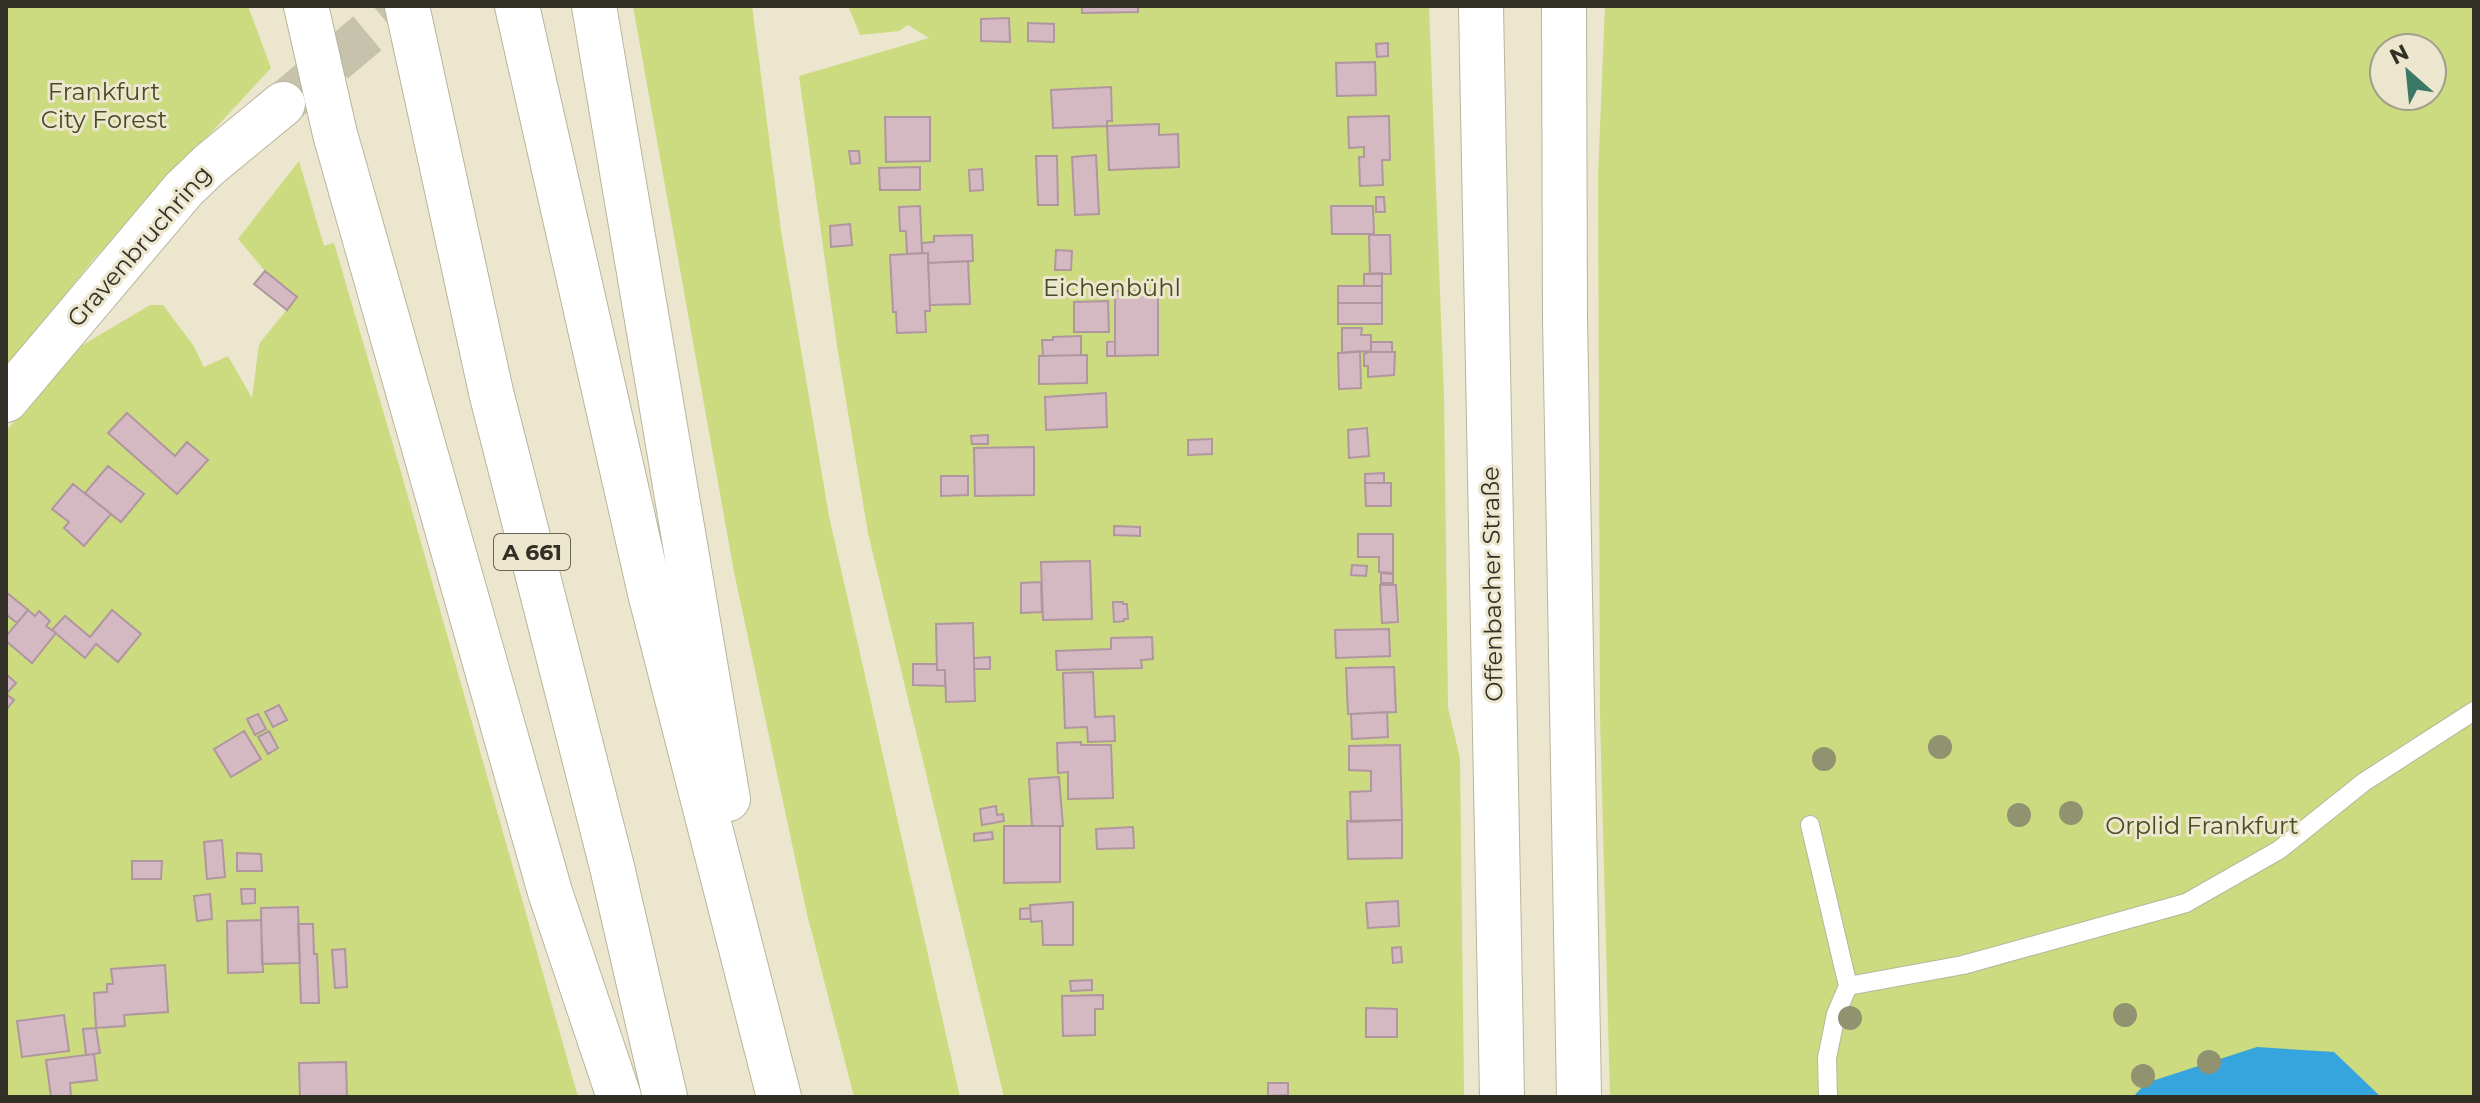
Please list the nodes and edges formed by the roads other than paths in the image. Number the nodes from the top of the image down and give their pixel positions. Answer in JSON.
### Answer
{"nodes":[{"id":1,"x":288,"y":6,"type":"edge"},
{"id":2,"x":306,"y":6,"type":"edge"},
{"id":3,"x":407,"y":6,"type":"edge"},
{"id":4,"x":517,"y":6,"type":"edge"},
{"id":5,"x":594,"y":6,"type":"edge"},
{"id":6,"x":1481,"y":6,"type":"edge"},
{"id":7,"x":1564,"y":6,"type":"edge"},
{"id":8,"x":283,"y":104,"type":"tunnel mouth"},
{"id":9,"x":335,"y":134,"type":"junction"},
{"id":10,"x":6,"y":400,"type":"edge"},
{"id":11,"x":2474,"y":711,"type":"edge"},
{"id":12,"x":1810,"y":825,"type":"dead end"},
{"id":13,"x":1848,"y":986,"type":"junction"},
{"id":14,"x":763,"y":1035,"type":"junction"},
{"id":15,"x":619,"y":1097,"type":"edge"},
{"id":16,"x":665,"y":1097,"type":"edge"},
{"id":17,"x":779,"y":1097,"type":"edge"},
{"id":18,"x":1502,"y":1097,"type":"edge"},
{"id":19,"x":1579,"y":1097,"type":"edge"},
{"id":20,"x":1828,"y":1097,"type":"edge"}],
"edges":[{"from":1,"to":9,"type":"main road"},
{"from":2,"to":9,"type":"main road"},
{"from":3,"to":16,"type":"main road","number":"A 661"},
{"from":4,"to":14,"type":"main road"},
{"from":5,"to":14,"type":"main road"},
{"from":6,"to":18,"type":"main road","name":"Offenbacher Straße"},
{"from":7,"to":19,"type":"main road"},
{"from":8,"to":10,"type":"main road","name":"Gravenbruchring"},
{"from":9,"to":15,"type":"main road"},
{"from":11,"to":13,"type":"lane"},
{"from":12,"to":13,"type":"lane"},
{"from":13,"to":20,"type":"lane"},
{"from":14,"to":17,"type":"main road"}]}
